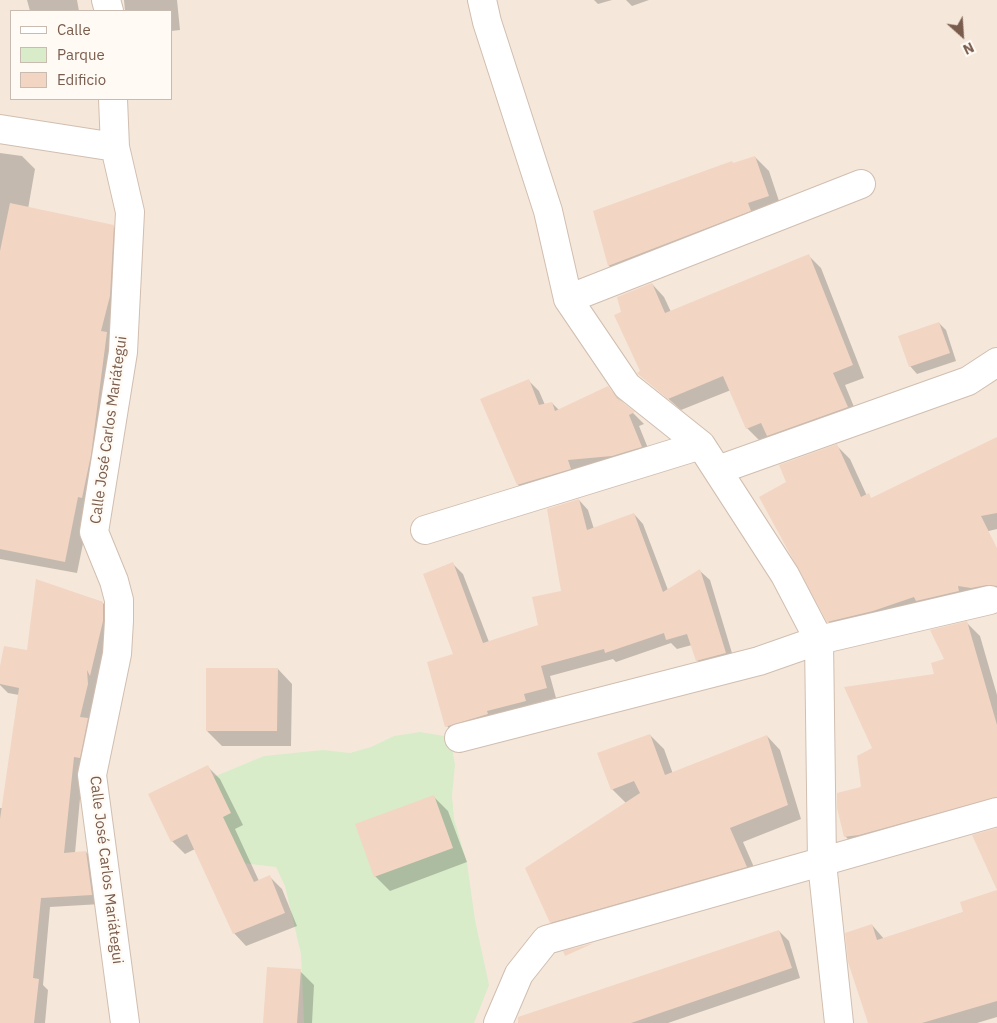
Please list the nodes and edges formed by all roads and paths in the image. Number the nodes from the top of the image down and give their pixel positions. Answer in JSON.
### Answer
{"nodes":[{"id":1,"x":482,"y":0,"type":"edge"},
{"id":2,"x":113,"y":100,"type":"edge"},
{"id":3,"x":0,"y":129,"type":"edge"},
{"id":4,"x":115,"y":146,"type":"junction"},
{"id":5,"x":861,"y":184,"type":"dead end"},
{"id":6,"x":568,"y":299,"type":"junction"},
{"id":7,"x":997,"y":362,"type":"edge"},
{"id":8,"x":701,"y":445,"type":"junction"},
{"id":9,"x":718,"y":470,"type":"junction"},
{"id":10,"x":425,"y":530,"type":"dead end"},
{"id":11,"x":990,"y":600,"type":"dead end"},
{"id":12,"x":819,"y":640,"type":"junction"},
{"id":13,"x":459,"y":738,"type":"dead end"},
{"id":14,"x":997,"y":812,"type":"edge"},
{"id":15,"x":822,"y":863,"type":"junction"},
{"id":16,"x":125,"y":1023,"type":"edge"},
{"id":17,"x":498,"y":1023,"type":"edge"},
{"id":18,"x":839,"y":1023,"type":"edge"}],
"edges":[{"from":1,"to":6,"type":"street"},
{"from":2,"to":4,"type":"street","name":"Calle José Carlos Mariátegui"},
{"from":3,"to":4,"type":"street"},
{"from":4,"to":16,"type":"street","name":"Calle José Carlos Mariátegui"},
{"from":5,"to":6,"type":"street"},
{"from":6,"to":8,"type":"street"},
{"from":7,"to":9,"type":"street"},
{"from":8,"to":9,"type":"street"},
{"from":8,"to":10,"type":"street"},
{"from":9,"to":12,"type":"street"},
{"from":11,"to":12,"type":"street"},
{"from":12,"to":13,"type":"street"},
{"from":12,"to":15,"type":"street"},
{"from":14,"to":15,"type":"street"},
{"from":15,"to":17,"type":"street"},
{"from":15,"to":18,"type":"street"}]}
